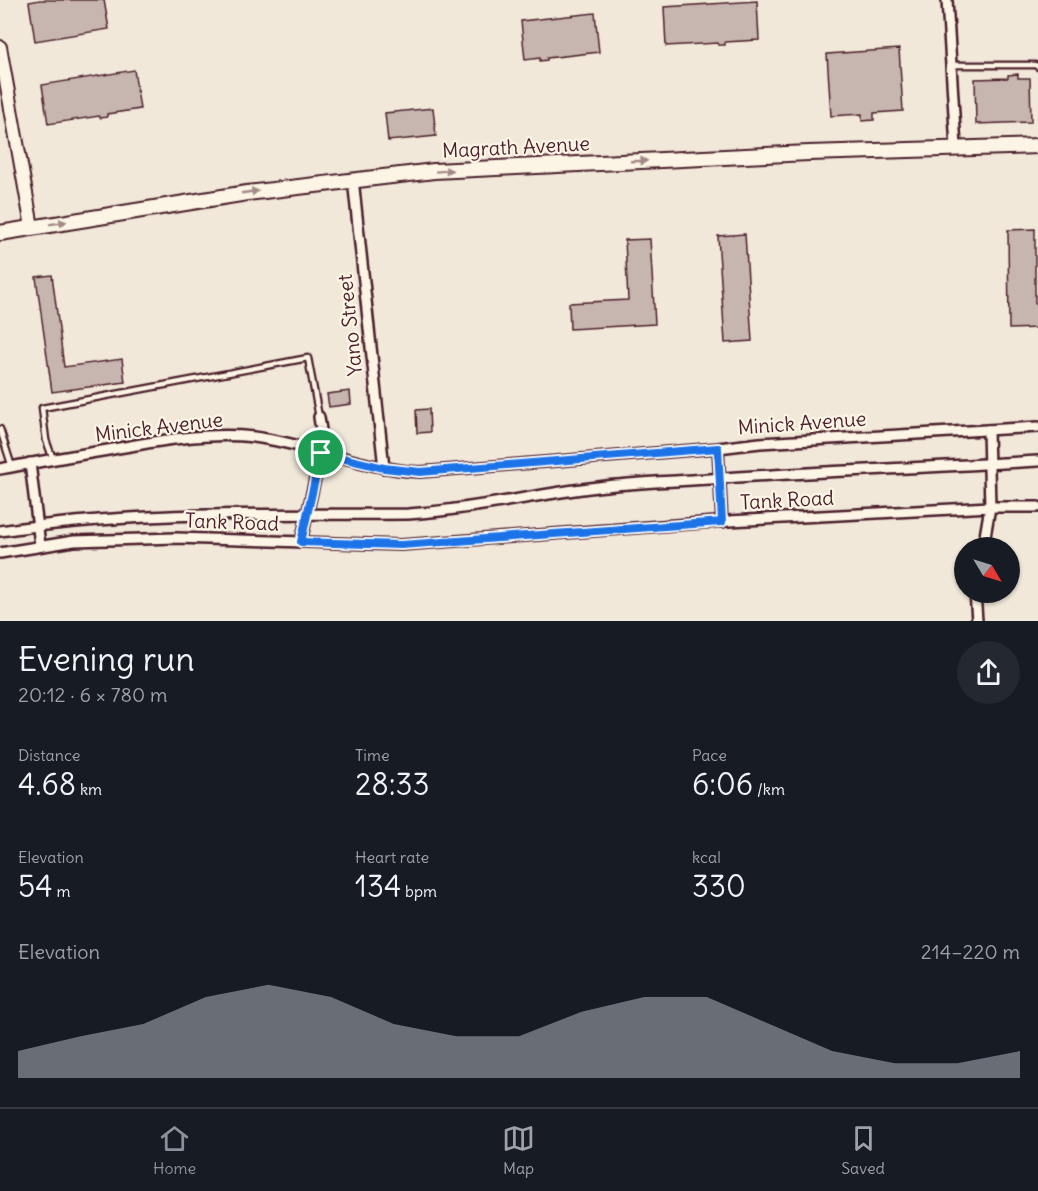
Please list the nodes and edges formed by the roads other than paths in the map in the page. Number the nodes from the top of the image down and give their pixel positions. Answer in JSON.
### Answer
{"nodes":[{"id":1,"x":947,"y":0,"type":"edge"},
{"id":2,"x":0,"y":48,"type":"edge"},
{"id":3,"x":951,"y":66,"type":"junction"},
{"id":4,"x":1038,"y":67,"type":"edge"},
{"id":5,"x":1038,"y":146,"type":"edge"},
{"id":6,"x":956,"y":147,"type":"junction"},
{"id":7,"x":353,"y":179,"type":"junction"},
{"id":8,"x":32,"y":227,"type":"junction"},
{"id":9,"x":0,"y":233,"type":"edge"},
{"id":10,"x":319,"y":417,"type":"joint"},
{"id":11,"x":1038,"y":427,"type":"edge"},
{"id":12,"x":0,"y":429,"type":"edge"},
{"id":13,"x":988,"y":430,"type":"junction"},
{"id":14,"x":718,"y":448,"type":"junction"},
{"id":15,"x":321,"y":453,"type":"junction"},
{"id":16,"x":53,"y":459,"type":"junction"},
{"id":17,"x":1038,"y":460,"type":"edge"},
{"id":18,"x":30,"y":463,"type":"junction"},
{"id":19,"x":988,"y":465,"type":"junction"},
{"id":20,"x":12,"y":467,"type":"junction"},
{"id":21,"x":384,"y":468,"type":"junction"},
{"id":22,"x":0,"y":469,"type":"edge"},
{"id":23,"x":719,"y":478,"type":"junction"},
{"id":24,"x":990,"y":507,"type":"junction"},
{"id":25,"x":1038,"y":507,"type":"edge"},
{"id":26,"x":308,"y":515,"type":"junction"},
{"id":27,"x":722,"y":522,"type":"junction"},
{"id":28,"x":38,"y":525,"type":"junction"},
{"id":29,"x":0,"y":531,"type":"edge"},
{"id":30,"x":985,"y":537,"type":"edge"},
{"id":31,"x":301,"y":542,"type":"junction"},
{"id":32,"x":40,"y":545,"type":"junction"},
{"id":33,"x":0,"y":553,"type":"edge"},
{"id":34,"x":975,"y":603,"type":"edge"},
{"id":35,"x":976,"y":621,"type":"edge"}],
"edges":[{"from":1,"to":3,"type":"street"},
{"from":2,"to":8,"type":"street"},
{"from":3,"to":4,"type":"lane"},
{"from":3,"to":6,"type":"street"},
{"from":5,"to":6,"type":"main road","name":"Magrath Avenue"},
{"from":7,"to":6,"type":"main road","name":"Magrath Avenue","one_way":true},
{"from":8,"to":7,"type":"main road","name":"Magrath Avenue","one_way":true},
{"from":7,"to":21,"type":"street","name":"Yano Street"},
{"from":8,"to":9,"type":"main road","name":"Magrath Avenue"},
{"from":10,"to":15,"type":"street"},
{"from":10,"to":16,"type":"lane"},
{"from":11,"to":13,"type":"street","name":"Minick Avenue"},
{"from":12,"to":20,"type":"lane"},
{"from":13,"to":14,"type":"street","name":"Minick Avenue"},
{"from":13,"to":19,"type":"street"},
{"from":14,"to":21,"type":"street","name":"Minick Avenue"},
{"from":14,"to":23,"type":"street"},
{"from":15,"to":16,"type":"street","name":"Minick Avenue"},
{"from":15,"to":21,"type":"street","name":"Minick Avenue"},
{"from":15,"to":26,"type":"street"},
{"from":16,"to":18,"type":"street","name":"Minick Avenue"},
{"from":17,"to":19,"type":"street"},
{"from":18,"to":20,"type":"street","name":"Minick Avenue"},
{"from":18,"to":28,"type":"street"},
{"from":19,"to":23,"type":"street"},
{"from":19,"to":24,"type":"street"},
{"from":20,"to":22,"type":"street","name":"Minick Avenue"},
{"from":23,"to":26,"type":"street"},
{"from":23,"to":27,"type":"street"},
{"from":24,"to":25,"type":"street","name":"Tank Road"},
{"from":24,"to":27,"type":"street","name":"Tank Road"},
{"from":24,"to":30,"type":"street"},
{"from":26,"to":28,"type":"street"},
{"from":26,"to":31,"type":"street"},
{"from":27,"to":31,"type":"street","name":"Tank Road"},
{"from":28,"to":29,"type":"street"},
{"from":28,"to":32,"type":"street"},
{"from":31,"to":32,"type":"street","name":"Tank Road"},
{"from":32,"to":33,"type":"street","name":"Tank Road"},
{"from":34,"to":35,"type":"street"}]}
